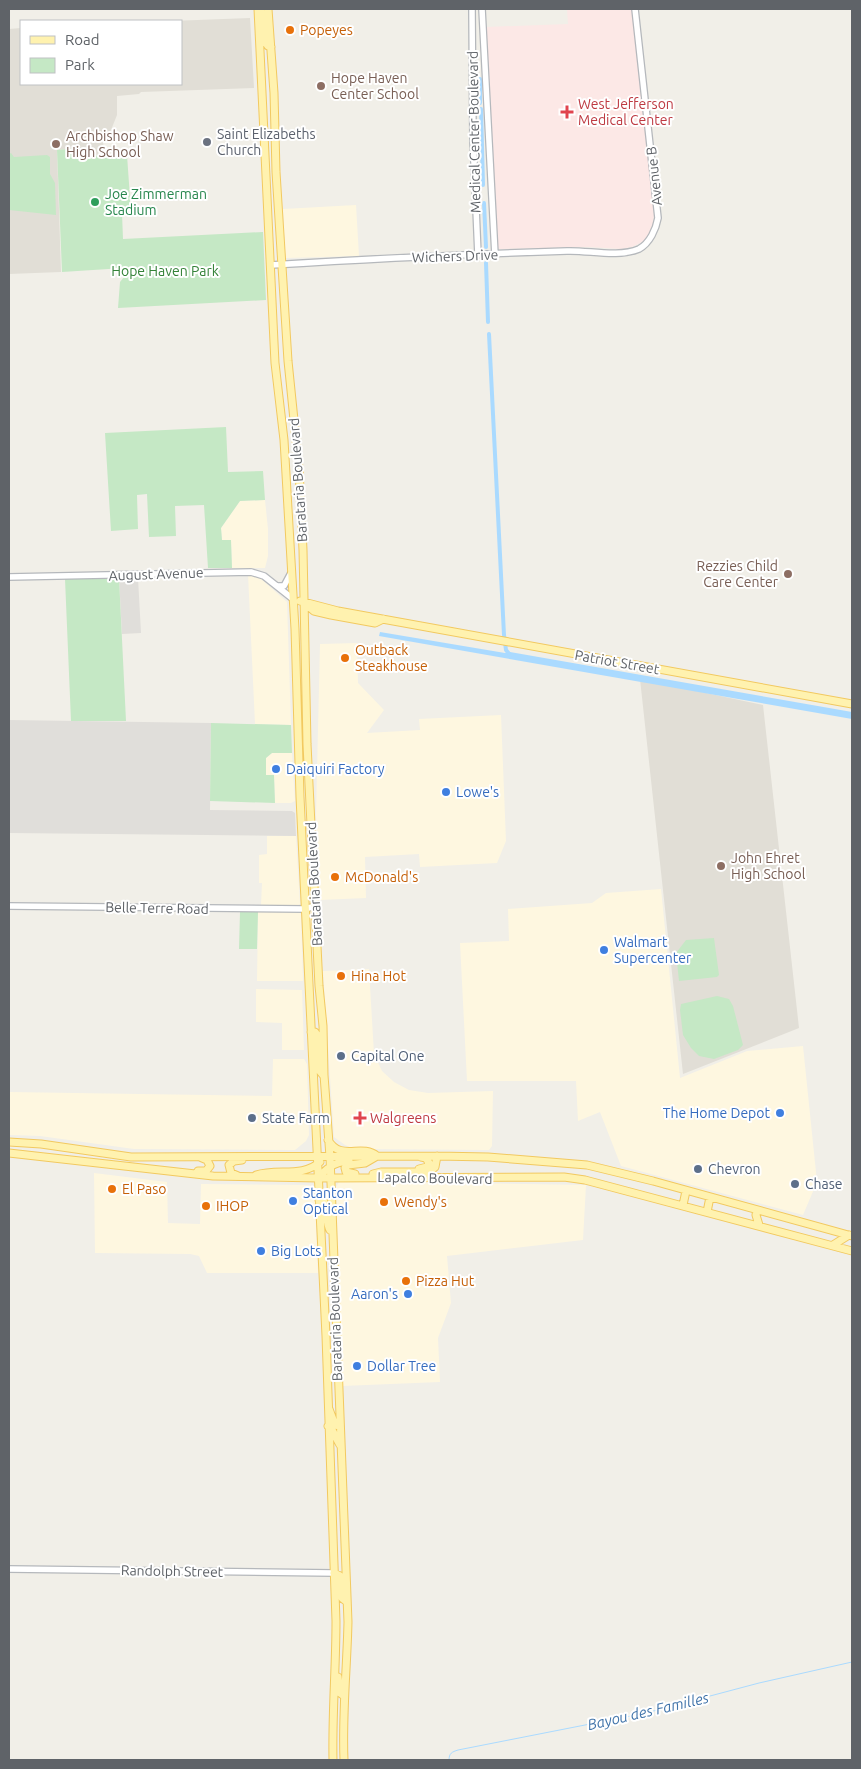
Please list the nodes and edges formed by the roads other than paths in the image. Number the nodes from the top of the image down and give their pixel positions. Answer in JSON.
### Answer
{"nodes":[{"id":1,"x":472,"y":9,"type":"edge"},
{"id":2,"x":482,"y":9,"type":"edge"},
{"id":3,"x":635,"y":9,"type":"edge"},
{"id":4,"x":263,"y":10,"type":"edge"},
{"id":5,"x":639,"y":248,"type":"joint"},
{"id":6,"x":478,"y":255,"type":"junction"},
{"id":7,"x":495,"y":255,"type":"junction"},
{"id":8,"x":271,"y":264,"type":"junction"},
{"id":9,"x":283,"y":264,"type":"junction"},
{"id":10,"x":291,"y":573,"type":"junction"},
{"id":11,"x":9,"y":577,"type":"edge"},
{"id":12,"x":278,"y":586,"type":"junction"},
{"id":13,"x":293,"y":599,"type":"junction"},
{"id":14,"x":304,"y":602,"type":"junction"},
{"id":15,"x":321,"y":613,"type":"junction"},
{"id":16,"x":382,"y":619,"type":"junction"},
{"id":17,"x":305,"y":625,"type":"junction"},
{"id":18,"x":852,"y":704,"type":"edge"},
{"id":19,"x":300,"y":797,"type":"junction"},
{"id":20,"x":300,"y":807,"type":"junction"},
{"id":21,"x":310,"y":810,"type":"junction"},
{"id":22,"x":311,"y":820,"type":"junction"},
{"id":23,"x":9,"y":906,"type":"edge"},
{"id":24,"x":305,"y":909,"type":"junction"},
{"id":25,"x":315,"y":910,"type":"junction"},
{"id":26,"x":310,"y":1021,"type":"junction"},
{"id":27,"x":311,"y":1032,"type":"junction"},
{"id":28,"x":323,"y":1033,"type":"junction"},
{"id":29,"x":324,"y":1075,"type":"junction"},
{"id":30,"x":314,"y":1093,"type":"junction"},
{"id":31,"x":328,"y":1137,"type":"junction"},
{"id":32,"x":9,"y":1142,"type":"edge"},
{"id":33,"x":9,"y":1153,"type":"edge"},
{"id":34,"x":197,"y":1156,"type":"junction"},
{"id":35,"x":377,"y":1156,"type":"junction"},
{"id":36,"x":421,"y":1156,"type":"junction"},
{"id":37,"x":437,"y":1156,"type":"junction"},
{"id":38,"x":267,"y":1157,"type":"junction"},
{"id":39,"x":293,"y":1157,"type":"junction"},
{"id":40,"x":324,"y":1157,"type":"junction"},
{"id":41,"x":369,"y":1161,"type":"junction"},
{"id":42,"x":330,"y":1166,"type":"junction"},
{"id":43,"x":597,"y":1168,"type":"junction"},
{"id":44,"x":168,"y":1172,"type":"junction"},
{"id":45,"x":284,"y":1172,"type":"junction"},
{"id":46,"x":396,"y":1172,"type":"junction"},
{"id":47,"x":240,"y":1177,"type":"junction"},
{"id":48,"x":249,"y":1177,"type":"junction"},
{"id":49,"x":365,"y":1177,"type":"junction"},
{"id":50,"x":330,"y":1178,"type":"junction"},
{"id":51,"x":318,"y":1179,"type":"junction"},
{"id":52,"x":585,"y":1180,"type":"junction"},
{"id":53,"x":686,"y":1190,"type":"junction"},
{"id":54,"x":710,"y":1197,"type":"junction"},
{"id":55,"x":319,"y":1200,"type":"junction"},
{"id":56,"x":683,"y":1206,"type":"junction"},
{"id":57,"x":757,"y":1210,"type":"junction"},
{"id":58,"x":707,"y":1212,"type":"junction"},
{"id":59,"x":759,"y":1225,"type":"junction"},
{"id":60,"x":812,"y":1226,"type":"junction"},
{"id":61,"x":332,"y":1232,"type":"junction"},
{"id":62,"x":850,"y":1236,"type":"edge"},
{"id":63,"x":808,"y":1239,"type":"junction"},
{"id":64,"x":833,"y":1246,"type":"junction"},
{"id":65,"x":852,"y":1251,"type":"edge"},
{"id":66,"x":322,"y":1267,"type":"junction"},
{"id":67,"x":323,"y":1277,"type":"junction"},
{"id":68,"x":334,"y":1279,"type":"junction"},
{"id":69,"x":334,"y":1289,"type":"junction"},
{"id":70,"x":325,"y":1323,"type":"junction"},
{"id":71,"x":336,"y":1335,"type":"junction"},
{"id":72,"x":326,"y":1336,"type":"junction"},
{"id":73,"x":336,"y":1347,"type":"junction"},
{"id":74,"x":327,"y":1407,"type":"junction"},
{"id":75,"x":328,"y":1426,"type":"junction"},
{"id":76,"x":340,"y":1426,"type":"junction"},
{"id":77,"x":340,"y":1445,"type":"junction"},
{"id":78,"x":331,"y":1504,"type":"junction"},
{"id":79,"x":343,"y":1523,"type":"junction"},
{"id":80,"x":9,"y":1569,"type":"edge"},
{"id":81,"x":334,"y":1573,"type":"junction"},
{"id":82,"x":347,"y":1602,"type":"junction"},
{"id":83,"x":336,"y":1670,"type":"junction"},
{"id":84,"x":344,"y":1696,"type":"junction"},
{"id":85,"x":334,"y":1706,"type":"junction"},
{"id":86,"x":343,"y":1729,"type":"junction"},
{"id":87,"x":334,"y":1760,"type":"edge"},
{"id":88,"x":344,"y":1760,"type":"edge"}],
"edges":[{"from":1,"to":6,"type":"street","name":"Medical Center Boulevard"},
{"from":2,"to":7,"type":"street","name":"Medical Center Boulevard"},
{"from":3,"to":5,"type":"street","name":"Avenue B"},
{"from":4,"to":8,"type":"main road","name":"Barataria Boulevard"},
{"from":4,"to":9,"type":"main road","name":"Barataria Boulevard"},
{"from":5,"to":7,"type":"street","name":"Wichers Drive"},
{"from":6,"to":7,"type":"street","name":"Wichers Drive"},
{"from":6,"to":9,"type":"street","name":"Wichers Drive"},
{"from":8,"to":9,"type":"street","name":"Wichers Drive"},
{"from":8,"to":10,"type":"main road","name":"Barataria Boulevard"},
{"from":9,"to":14,"type":"main road","name":"Barataria Boulevard"},
{"from":10,"to":12,"type":"street"},
{"from":10,"to":13,"type":"main road","name":"Barataria Boulevard"},
{"from":11,"to":12,"type":"street","name":"August Avenue"},
{"from":12,"to":13,"type":"street","name":"August Avenue"},
{"from":13,"to":14,"type":"main road","name":"Patriot Street"},
{"from":13,"to":19,"type":"main road","name":"Barataria Boulevard"},
{"from":14,"to":15,"type":"main road","name":"Patriot Street"},
{"from":14,"to":16,"type":"main road","name":"Patriot Street"},
{"from":14,"to":17,"type":"main road","name":"Barataria Boulevard"},
{"from":15,"to":16,"type":"main road","name":"Patriot Street"},
{"from":15,"to":17,"type":"main road"},
{"from":16,"to":18,"type":"main road","name":"Patriot Street"},
{"from":17,"to":21,"type":"main road","name":"Barataria Boulevard"},
{"from":19,"to":20,"type":"main road","name":"Barataria Boulevard"},
{"from":19,"to":21,"type":"main road"},
{"from":20,"to":22,"type":"main road"},
{"from":20,"to":24,"type":"main road","name":"Barataria Boulevard"},
{"from":21,"to":22,"type":"main road","name":"Barataria Boulevard"},
{"from":22,"to":25,"type":"main road","name":"Barataria Boulevard"},
{"from":23,"to":24,"type":"street","name":"Belle Terre Road"},
{"from":24,"to":25,"type":"street"},
{"from":24,"to":26,"type":"main road","name":"Barataria Boulevard"},
{"from":25,"to":28,"type":"main road","name":"Barataria Boulevard"},
{"from":26,"to":27,"type":"main road","name":"Barataria Boulevard"},
{"from":26,"to":28,"type":"main road"},
{"from":27,"to":29,"type":"main road"},
{"from":27,"to":30,"type":"main road","name":"Barataria Boulevard"},
{"from":28,"to":29,"type":"main road","name":"Barataria Boulevard"},
{"from":29,"to":31,"type":"main road","name":"Barataria Boulevard"},
{"from":30,"to":31,"type":"main road"},
{"from":30,"to":40,"type":"main road","name":"Barataria Boulevard"},
{"from":31,"to":35,"type":"main road"},
{"from":31,"to":40,"type":"main road","name":"Barataria Boulevard"},
{"from":32,"to":34,"type":"main road","name":"Lapalco Boulevard"},
{"from":33,"to":44,"type":"main road","name":"Lapalco Boulevard"},
{"from":34,"to":38,"type":"main road","name":"Lapalco Boulevard"},
{"from":34,"to":44,"type":"main road"},
{"from":35,"to":36,"type":"main road","name":"Lapalco Boulevard"},
{"from":35,"to":40,"type":"main road","name":"Lapalco Boulevard"},
{"from":35,"to":41,"type":"main road"},
{"from":36,"to":37,"type":"main road","name":"Lapalco Boulevard"},
{"from":36,"to":46,"type":"main road"},
{"from":37,"to":43,"type":"main road","name":"Lapalco Boulevard"},
{"from":37,"to":46,"type":"main road"},
{"from":38,"to":39,"type":"main road","name":"Lapalco Boulevard"},
{"from":38,"to":47,"type":"main road"},
{"from":39,"to":40,"type":"main road","name":"Lapalco Boulevard"},
{"from":39,"to":45,"type":"main road"},
{"from":40,"to":42,"type":"main road","name":"Barataria Boulevard"},
{"from":40,"to":45,"type":"main road"},
{"from":40,"to":51,"type":"main road","name":"Barataria Boulevard"},
{"from":41,"to":42,"type":"main road"},
{"from":41,"to":49,"type":"main road"},
{"from":42,"to":50,"type":"main road","name":"Barataria Boulevard"},
{"from":42,"to":51,"type":"main road"},
{"from":43,"to":52,"type":"main road"},
{"from":43,"to":53,"type":"main road","name":"Lapalco Boulevard"},
{"from":44,"to":47,"type":"main road","name":"Lapalco Boulevard"},
{"from":45,"to":48,"type":"main road"},
{"from":46,"to":49,"type":"main road"},
{"from":47,"to":48,"type":"main road","name":"Lapalco Boulevard"},
{"from":48,"to":51,"type":"main road","name":"Lapalco Boulevard"},
{"from":49,"to":50,"type":"main road","name":"Lapalco Boulevard"},
{"from":49,"to":52,"type":"main road","name":"Lapalco Boulevard"},
{"from":50,"to":51,"type":"main road","name":"Lapalco Boulevard"},
{"from":50,"to":61,"type":"main road","name":"Barataria Boulevard"},
{"from":51,"to":55,"type":"main road","name":"Barataria Boulevard"},
{"from":52,"to":56,"type":"main road","name":"Lapalco Boulevard"},
{"from":53,"to":54,"type":"main road","name":"Lapalco Boulevard"},
{"from":53,"to":56,"type":"main road"},
{"from":54,"to":57,"type":"main road","name":"Lapalco Boulevard"},
{"from":54,"to":58,"type":"main road"},
{"from":55,"to":61,"type":"main road"},
{"from":55,"to":66,"type":"main road","name":"Barataria Boulevard"},
{"from":56,"to":58,"type":"main road","name":"Lapalco Boulevard"},
{"from":57,"to":59,"type":"main road"},
{"from":57,"to":60,"type":"main road","name":"Lapalco Boulevard"},
{"from":58,"to":59,"type":"main road","name":"Lapalco Boulevard"},
{"from":59,"to":63,"type":"main road","name":"Lapalco Boulevard"},
{"from":60,"to":62,"type":"main road","name":"Lapalco Boulevard"},
{"from":60,"to":63,"type":"main road"},
{"from":61,"to":68,"type":"main road","name":"Barataria Boulevard"},
{"from":62,"to":64,"type":"main road"},
{"from":63,"to":64,"type":"main road","name":"Lapalco Boulevard"},
{"from":64,"to":65,"type":"main road","name":"Lapalco Boulevard"},
{"from":66,"to":67,"type":"main road","name":"Barataria Boulevard"},
{"from":66,"to":68,"type":"main road"},
{"from":67,"to":69,"type":"main road"},
{"from":67,"to":70,"type":"main road","name":"Barataria Boulevard"},
{"from":68,"to":69,"type":"main road","name":"Barataria Boulevard"},
{"from":69,"to":71,"type":"main road","name":"Barataria Boulevard"},
{"from":70,"to":71,"type":"main road"},
{"from":70,"to":72,"type":"main road","name":"Barataria Boulevard"},
{"from":71,"to":73,"type":"main road","name":"Barataria Boulevard"},
{"from":72,"to":73,"type":"main road"},
{"from":72,"to":74,"type":"main road","name":"Barataria Boulevard"},
{"from":73,"to":76,"type":"main road","name":"Barataria Boulevard"},
{"from":74,"to":75,"type":"main road","name":"Barataria Boulevard"},
{"from":74,"to":76,"type":"main road"},
{"from":75,"to":77,"type":"main road"},
{"from":75,"to":78,"type":"main road","name":"Barataria Boulevard"},
{"from":76,"to":77,"type":"main road","name":"Barataria Boulevard"},
{"from":77,"to":79,"type":"main road","name":"Barataria Boulevard"},
{"from":78,"to":79,"type":"main road"},
{"from":78,"to":81,"type":"main road","name":"Barataria Boulevard"},
{"from":79,"to":82,"type":"main road","name":"Barataria Boulevard"},
{"from":80,"to":81,"type":"street","name":"Randolph Street"},
{"from":81,"to":82,"type":"main road"},
{"from":81,"to":83,"type":"main road","name":"Barataria Boulevard"},
{"from":82,"to":84,"type":"main road","name":"Barataria Boulevard"},
{"from":83,"to":84,"type":"main road"},
{"from":83,"to":85,"type":"main road","name":"Barataria Boulevard"},
{"from":84,"to":86,"type":"main road","name":"Barataria Boulevard"},
{"from":85,"to":86,"type":"main road"},
{"from":85,"to":87,"type":"main road","name":"Barataria Boulevard"},
{"from":86,"to":88,"type":"main road","name":"Barataria Boulevard"}]}
